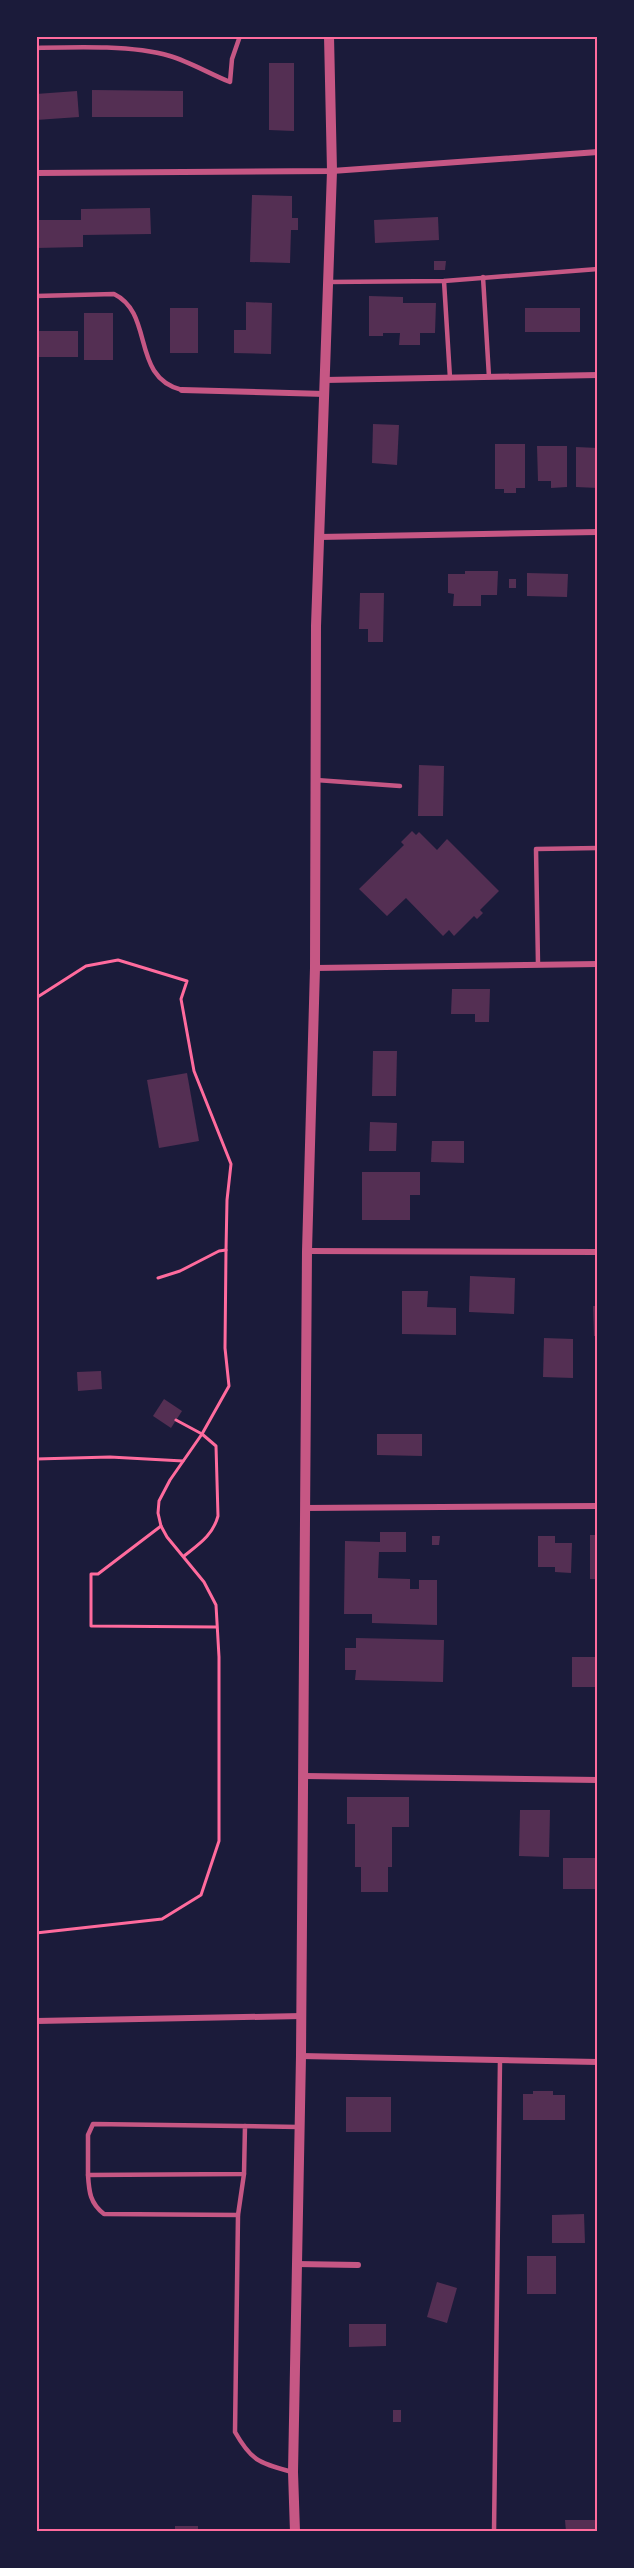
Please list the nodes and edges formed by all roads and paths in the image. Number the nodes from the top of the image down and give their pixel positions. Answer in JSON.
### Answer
{"nodes":[{"id":1,"x":240,"y":36,"type":"edge"},
{"id":2,"x":329,"y":36,"type":"edge"},
{"id":3,"x":36,"y":48,"type":"edge"},
{"id":4,"x":598,"y":152,"type":"edge"},
{"id":5,"x":332,"y":171,"type":"junction"},
{"id":6,"x":36,"y":173,"type":"edge"},
{"id":7,"x":598,"y":269,"type":"edge"},
{"id":8,"x":483,"y":277,"type":"junction"},
{"id":9,"x":444,"y":281,"type":"junction"},
{"id":10,"x":328,"y":282,"type":"junction"},
{"id":11,"x":36,"y":296,"type":"edge"},
{"id":12,"x":598,"y":375,"type":"edge"},
{"id":13,"x":489,"y":377,"type":"junction"},
{"id":14,"x":450,"y":378,"type":"junction"},
{"id":15,"x":325,"y":380,"type":"junction"},
{"id":16,"x":182,"y":390,"type":"joint"},
{"id":17,"x":325,"y":394,"type":"junction"},
{"id":18,"x":598,"y":532,"type":"edge"},
{"id":19,"x":318,"y":537,"type":"junction"},
{"id":20,"x":316,"y":780,"type":"junction"},
{"id":21,"x":400,"y":786,"type":"dead end"},
{"id":22,"x":598,"y":848,"type":"edge"},
{"id":23,"x":598,"y":963,"type":"edge"},
{"id":24,"x":538,"y":964,"type":"junction"},
{"id":25,"x":315,"y":968,"type":"junction"},
{"id":26,"x":36,"y":998,"type":"edge"},
{"id":27,"x":226,"y":1251,"type":"junction"},
{"id":28,"x":307,"y":1251,"type":"junction"},
{"id":29,"x":598,"y":1252,"type":"edge"},
{"id":30,"x":158,"y":1278,"type":"dead end"},
{"id":31,"x":176,"y":1420,"type":"dead end"},
{"id":32,"x":202,"y":1434,"type":"junction"},
{"id":33,"x":36,"y":1459,"type":"edge"},
{"id":34,"x":183,"y":1461,"type":"junction"},
{"id":35,"x":598,"y":1506,"type":"edge"},
{"id":36,"x":304,"y":1508,"type":"junction"},
{"id":37,"x":160,"y":1526,"type":"junction"},
{"id":38,"x":184,"y":1556,"type":"junction"},
{"id":39,"x":216,"y":1627,"type":"junction"},
{"id":40,"x":304,"y":1776,"type":"junction"},
{"id":41,"x":598,"y":1780,"type":"edge"},
{"id":42,"x":36,"y":1933,"type":"edge"},
{"id":43,"x":302,"y":2016,"type":"junction"},
{"id":44,"x":36,"y":2021,"type":"edge"},
{"id":45,"x":301,"y":2056,"type":"junction"},
{"id":46,"x":500,"y":2060,"type":"junction"},
{"id":47,"x":598,"y":2062,"type":"edge"},
{"id":48,"x":245,"y":2126,"type":"junction"},
{"id":49,"x":299,"y":2127,"type":"junction"},
{"id":50,"x":244,"y":2174,"type":"junction"},
{"id":51,"x":88,"y":2175,"type":"junction"},
{"id":52,"x":238,"y":2215,"type":"junction"},
{"id":53,"x":296,"y":2264,"type":"junction"},
{"id":54,"x":358,"y":2265,"type":"dead end"},
{"id":55,"x":293,"y":2472,"type":"junction"},
{"id":56,"x":295,"y":2532,"type":"edge"},
{"id":57,"x":494,"y":2532,"type":"edge"}],
"edges":[{"from":1,"to":3,"type":"lane"},
{"from":2,"to":5,"type":"street"},
{"from":4,"to":5,"type":"street"},
{"from":5,"to":6,"type":"street"},
{"from":5,"to":10,"type":"street"},
{"from":7,"to":8,"type":"lane"},
{"from":8,"to":9,"type":"lane"},
{"from":8,"to":13,"type":"lane"},
{"from":9,"to":10,"type":"lane"},
{"from":9,"to":14,"type":"lane"},
{"from":10,"to":15,"type":"street"},
{"from":11,"to":16,"type":"lane"},
{"from":12,"to":13,"type":"street"},
{"from":13,"to":14,"type":"street"},
{"from":14,"to":15,"type":"street"},
{"from":15,"to":17,"type":"street"},
{"from":16,"to":17,"type":"street"},
{"from":17,"to":19,"type":"street"},
{"from":18,"to":19,"type":"street"},
{"from":19,"to":20,"type":"street"},
{"from":20,"to":21,"type":"lane"},
{"from":20,"to":25,"type":"street"},
{"from":22,"to":24,"type":"lane"},
{"from":23,"to":24,"type":"street"},
{"from":24,"to":25,"type":"street"},
{"from":25,"to":28,"type":"street"},
{"from":26,"to":27,"type":"path"},
{"from":27,"to":30,"type":"path"},
{"from":27,"to":32,"type":"path"},
{"from":28,"to":29,"type":"street"},
{"from":28,"to":36,"type":"street"},
{"from":31,"to":32,"type":"path"},
{"from":32,"to":34,"type":"path"},
{"from":32,"to":38,"type":"path"},
{"from":33,"to":34,"type":"path"},
{"from":34,"to":37,"type":"path"},
{"from":35,"to":36,"type":"street"},
{"from":36,"to":40,"type":"street"},
{"from":37,"to":38,"type":"path"},
{"from":37,"to":39,"type":"path"},
{"from":38,"to":39,"type":"path"},
{"from":39,"to":42,"type":"path"},
{"from":40,"to":41,"type":"street"},
{"from":40,"to":43,"type":"street"},
{"from":43,"to":44,"type":"street"},
{"from":43,"to":45,"type":"street"},
{"from":45,"to":46,"type":"street"},
{"from":45,"to":49,"type":"street"},
{"from":46,"to":47,"type":"street"},
{"from":46,"to":57,"type":"lane"},
{"from":48,"to":49,"type":"lane"},
{"from":48,"to":50,"type":"lane"},
{"from":48,"to":51,"type":"lane"},
{"from":49,"to":53,"type":"street"},
{"from":50,"to":51,"type":"lane"},
{"from":50,"to":52,"type":"lane"},
{"from":51,"to":52,"type":"lane"},
{"from":52,"to":55,"type":"lane"},
{"from":53,"to":54,"type":"street"},
{"from":53,"to":55,"type":"street"},
{"from":55,"to":56,"type":"street"}]}
